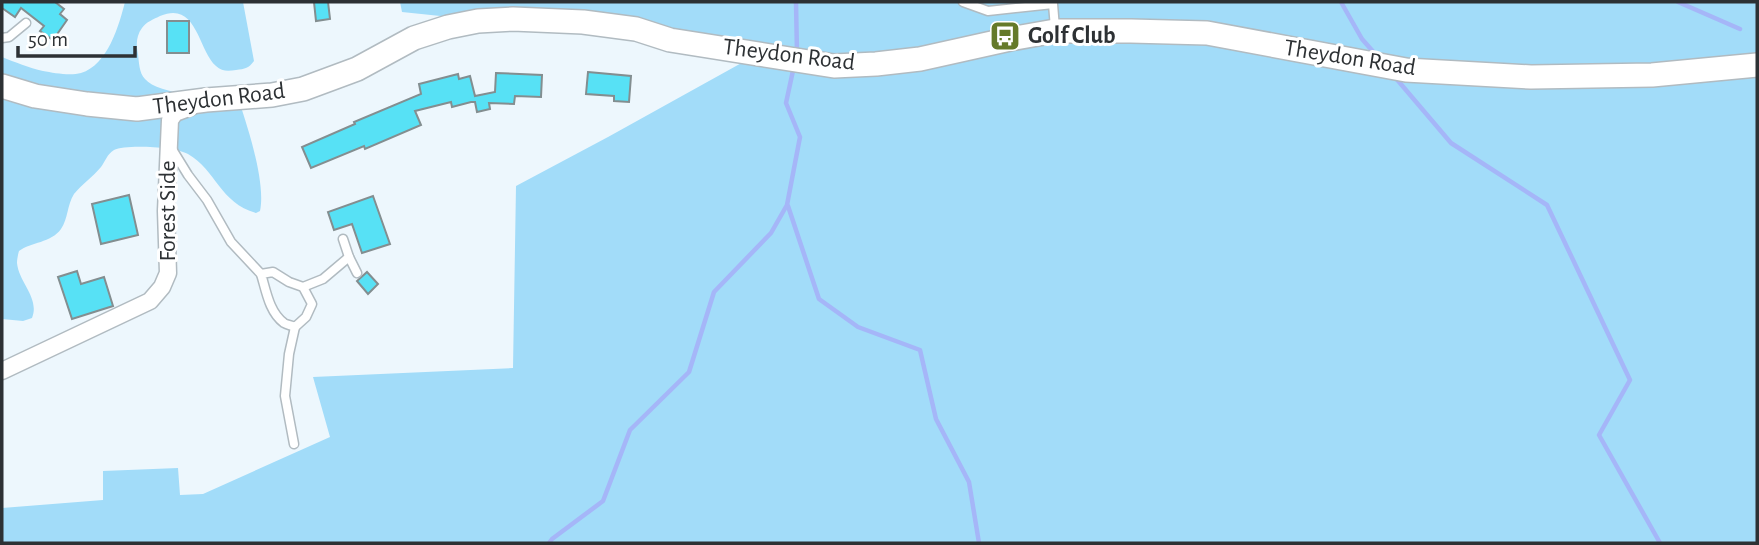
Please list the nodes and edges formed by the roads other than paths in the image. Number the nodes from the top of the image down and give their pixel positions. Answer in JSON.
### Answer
{"nodes":[{"id":1,"x":963,"y":2,"type":"edge"},
{"id":2,"x":1026,"y":4,"type":"edge"},
{"id":3,"x":26,"y":23,"type":"dead end"},
{"id":4,"x":1055,"y":31,"type":"junction"},
{"id":5,"x":2,"y":38,"type":"edge"},
{"id":6,"x":1757,"y":65,"type":"edge"},
{"id":7,"x":2,"y":86,"type":"edge"},
{"id":8,"x":206,"y":100,"type":"junction"},
{"id":9,"x":169,"y":144,"type":"junction"},
{"id":10,"x":343,"y":239,"type":"dead end"},
{"id":11,"x":349,"y":257,"type":"junction"},
{"id":12,"x":357,"y":273,"type":"dead end"},
{"id":13,"x":261,"y":274,"type":"junction"},
{"id":14,"x":303,"y":287,"type":"junction"},
{"id":15,"x":295,"y":327,"type":"junction"},
{"id":16,"x":2,"y":371,"type":"edge"},
{"id":17,"x":294,"y":444,"type":"dead end"}],
"edges":[{"from":1,"to":2,"type":"lane"},
{"from":2,"to":4,"type":"lane"},
{"from":3,"to":5,"type":"lane"},
{"from":4,"to":6,"type":"street","name":"Theydon Road"},
{"from":4,"to":8,"type":"street","name":"Theydon Road"},
{"from":7,"to":8,"type":"street","name":"Theydon Road"},
{"from":8,"to":9,"type":"street","name":"Forest Side"},
{"from":9,"to":13,"type":"lane"},
{"from":9,"to":16,"type":"street","name":"Forest Side"},
{"from":10,"to":11,"type":"lane"},
{"from":11,"to":12,"type":"lane"},
{"from":11,"to":14,"type":"lane"},
{"from":13,"to":14,"type":"lane"},
{"from":13,"to":15,"type":"lane"},
{"from":14,"to":15,"type":"lane"},
{"from":15,"to":17,"type":"lane"}]}
